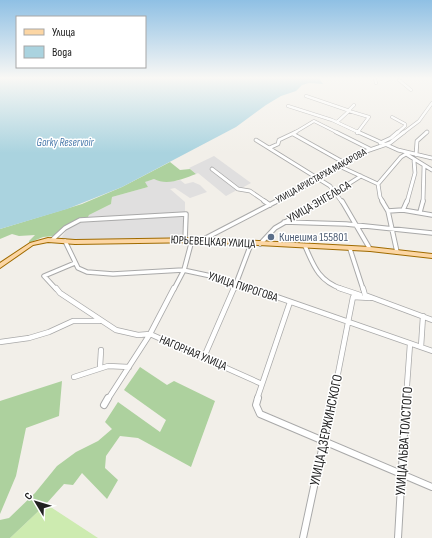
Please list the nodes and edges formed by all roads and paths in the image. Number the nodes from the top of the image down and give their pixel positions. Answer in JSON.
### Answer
{"nodes":[{"id":1,"x":327,"y":103,"type":"edge"},
{"id":2,"x":432,"y":103,"type":"edge"},
{"id":3,"x":354,"y":105,"type":"dead end"},
{"id":4,"x":288,"y":106,"type":"dead end"},
{"id":5,"x":428,"y":109,"type":"junction"},
{"id":6,"x":432,"y":110,"type":"edge"},
{"id":7,"x":350,"y":111,"type":"junction"},
{"id":8,"x":392,"y":117,"type":"dead end"},
{"id":9,"x":337,"y":122,"type":"junction"},
{"id":10,"x":426,"y":132,"type":"dead end"},
{"id":11,"x":357,"y":133,"type":"junction"},
{"id":12,"x":294,"y":134,"type":"junction"},
{"id":13,"x":256,"y":140,"type":"dead end"},
{"id":14,"x":380,"y":144,"type":"junction"},
{"id":15,"x":385,"y":145,"type":"junction"},
{"id":16,"x":269,"y":148,"type":"junction"},
{"id":17,"x":370,"y":149,"type":"junction"},
{"id":18,"x":406,"y":154,"type":"junction"},
{"id":19,"x":416,"y":155,"type":"junction"},
{"id":20,"x":432,"y":158,"type":"edge"},
{"id":21,"x":414,"y":161,"type":"junction"},
{"id":22,"x":343,"y":162,"type":"junction"},
{"id":23,"x":339,"y":166,"type":"junction"},
{"id":24,"x":424,"y":166,"type":"junction"},
{"id":25,"x":212,"y":169,"type":"dead end"},
{"id":26,"x":432,"y":170,"type":"edge"},
{"id":27,"x":361,"y":176,"type":"junction"},
{"id":28,"x":319,"y":179,"type":"junction"},
{"id":29,"x":378,"y":184,"type":"junction"},
{"id":30,"x":336,"y":193,"type":"junction"},
{"id":31,"x":270,"y":205,"type":"junction"},
{"id":32,"x":403,"y":210,"type":"junction"},
{"id":33,"x":388,"y":211,"type":"junction"},
{"id":34,"x":420,"y":212,"type":"junction"},
{"id":35,"x":432,"y":215,"type":"edge"},
{"id":36,"x":284,"y":222,"type":"junction"},
{"id":37,"x":355,"y":226,"type":"junction"},
{"id":38,"x":391,"y":228,"type":"junction"},
{"id":39,"x":432,"y":233,"type":"edge"},
{"id":40,"x":52,"y":240,"type":"junction"},
{"id":41,"x":185,"y":240,"type":"junction"},
{"id":42,"x":192,"y":240,"type":"junction"},
{"id":43,"x":202,"y":240,"type":"junction"},
{"id":44,"x":65,"y":241,"type":"junction"},
{"id":45,"x":251,"y":244,"type":"junction"},
{"id":46,"x":260,"y":244,"type":"junction"},
{"id":47,"x":305,"y":246,"type":"junction"},
{"id":48,"x":350,"y":249,"type":"junction"},
{"id":49,"x":370,"y":249,"type":"junction"},
{"id":50,"x":397,"y":252,"type":"junction"},
{"id":51,"x":432,"y":256,"type":"edge"},
{"id":52,"x":75,"y":263,"type":"junction"},
{"id":53,"x":0,"y":266,"type":"edge"},
{"id":54,"x":184,"y":270,"type":"junction"},
{"id":55,"x":236,"y":284,"type":"junction"},
{"id":56,"x":364,"y":296,"type":"junction"},
{"id":57,"x":370,"y":298,"type":"junction"},
{"id":58,"x":290,"y":302,"type":"junction"},
{"id":59,"x":423,"y":316,"type":"junction"},
{"id":60,"x":432,"y":320,"type":"edge"},
{"id":61,"x":100,"y":321,"type":"junction"},
{"id":62,"x":348,"y":323,"type":"junction"},
{"id":63,"x":150,"y":334,"type":"junction"},
{"id":64,"x":0,"y":342,"type":"edge"},
{"id":65,"x":410,"y":344,"type":"junction"},
{"id":66,"x":421,"y":347,"type":"junction"},
{"id":67,"x":101,"y":350,"type":"dead end"},
{"id":68,"x":432,"y":351,"type":"edge"},
{"id":69,"x":204,"y":357,"type":"junction"},
{"id":70,"x":100,"y":367,"type":"junction"},
{"id":71,"x":129,"y":367,"type":"junction"},
{"id":72,"x":74,"y":377,"type":"dead end"},
{"id":73,"x":262,"y":384,"type":"junction"},
{"id":74,"x":104,"y":405,"type":"dead end"},
{"id":75,"x":325,"y":442,"type":"junction"},
{"id":76,"x":401,"y":474,"type":"junction"},
{"id":77,"x":432,"y":487,"type":"edge"},
{"id":78,"x":303,"y":538,"type":"edge"},
{"id":79,"x":398,"y":538,"type":"edge"}],
"edges":[{"from":1,"to":7,"type":"street"},
{"from":2,"to":5,"type":"street","name":"УЛИЦА АРИСТАРХА МАКАРОВА"},
{"from":3,"to":7,"type":"street"},
{"from":4,"to":9,"type":"street"},
{"from":5,"to":6,"type":"street"},
{"from":5,"to":15,"type":"street","name":"УЛИЦА АРИСТАРХА МАКАРОВА"},
{"from":7,"to":9,"type":"street"},
{"from":7,"to":11,"type":"street"},
{"from":8,"to":14,"type":"street"},
{"from":9,"to":11,"type":"street"},
{"from":10,"to":19,"type":"street"},
{"from":11,"to":14,"type":"street"},
{"from":12,"to":16,"type":"street"},
{"from":12,"to":17,"type":"street"},
{"from":12,"to":22,"type":"street"},
{"from":13,"to":16,"type":"street"},
{"from":14,"to":15,"type":"street"},
{"from":15,"to":17,"type":"street","name":"УЛИЦА АРИСТАРХА МАКАРОВА"},
{"from":15,"to":18,"type":"street"},
{"from":16,"to":28,"type":"street"},
{"from":17,"to":22,"type":"street","name":"УЛИЦА АРИСТАРХА МАКАРОВА"},
{"from":18,"to":19,"type":"street"},
{"from":18,"to":21,"type":"street"},
{"from":18,"to":29,"type":"street"},
{"from":19,"to":20,"type":"street"},
{"from":21,"to":24,"type":"street"},
{"from":21,"to":32,"type":"street"},
{"from":22,"to":23,"type":"street","name":"УЛИЦА АРИСТАРХА МАКАРОВА"},
{"from":23,"to":27,"type":"street"},
{"from":23,"to":28,"type":"street","name":"УЛИЦА АРИСТАРХА МАКАРОВА"},
{"from":24,"to":26,"type":"street"},
{"from":24,"to":34,"type":"street"},
{"from":25,"to":31,"type":"street"},
{"from":27,"to":29,"type":"street"},
{"from":27,"to":30,"type":"street","name":"УЛИЦА ЭНГЕЛЬСА"},
{"from":28,"to":30,"type":"street"},
{"from":28,"to":31,"type":"street","name":"УЛИЦА АРИСТАРХА МАКАРОВА"},
{"from":29,"to":33,"type":"street"},
{"from":30,"to":36,"type":"street","name":"УЛИЦА ЭНГЕЛЬСА"},
{"from":30,"to":37,"type":"street"},
{"from":31,"to":43,"type":"street","name":"УЛИЦА АРИСТАРХА МАКАРОВА"},
{"from":32,"to":33,"type":"street"},
{"from":32,"to":34,"type":"street"},
{"from":33,"to":38,"type":"street"},
{"from":34,"to":35,"type":"street"},
{"from":36,"to":37,"type":"street"},
{"from":36,"to":46,"type":"street","name":"УЛИЦА ЭНГЕЛЬСА"},
{"from":37,"to":38,"type":"street"},
{"from":37,"to":49,"type":"street"},
{"from":38,"to":39,"type":"street"},
{"from":38,"to":50,"type":"street"},
{"from":40,"to":41,"type":"street"},
{"from":40,"to":44,"type":"main road","name":"ЮРЬЕВЕЦКАЯ УЛИЦА"},
{"from":40,"to":53,"type":"main road","name":"ЮРЬЕВЕЦКАЯ УЛИЦА"},
{"from":41,"to":42,"type":"main road","name":"ЮРЬЕВЕЦКАЯ УЛИЦА"},
{"from":41,"to":44,"type":"main road","name":"ЮРЬЕВЕЦКАЯ УЛИЦА"},
{"from":42,"to":43,"type":"main road","name":"ЮРЬЕВЕЦКАЯ УЛИЦА"},
{"from":42,"to":54,"type":"street"},
{"from":43,"to":45,"type":"main road","name":"ЮРЬЕВЕЦКАЯ УЛИЦА"},
{"from":44,"to":52,"type":"street"},
{"from":45,"to":46,"type":"main road","name":"ЮРЬЕВЕЦКАЯ УЛИЦА"},
{"from":45,"to":55,"type":"street"},
{"from":46,"to":47,"type":"main road","name":"ЮРЬЕВЕЦКАЯ УЛИЦА"},
{"from":47,"to":48,"type":"main road","name":"ЮРЬЕВЕЦКАЯ УЛИЦА"},
{"from":47,"to":56,"type":"street"},
{"from":48,"to":49,"type":"main road","name":"ЮРЬЕВЕЦКАЯ УЛИЦА"},
{"from":48,"to":57,"type":"street"},
{"from":49,"to":50,"type":"main road","name":"ЮРЬЕВЕЦКАЯ УЛИЦА"},
{"from":50,"to":51,"type":"main road","name":"ЮРЬЕВЕЦКАЯ УЛИЦА"},
{"from":52,"to":54,"type":"street","name":"УЛИЦА ПИРОГОВА"},
{"from":52,"to":61,"type":"street","name":"НАГОРНАЯ УЛИЦА"},
{"from":54,"to":55,"type":"street","name":"УЛИЦА ПИРОГОВА"},
{"from":54,"to":63,"type":"street"},
{"from":55,"to":58,"type":"street","name":"УЛИЦА ПИРОГОВА"},
{"from":55,"to":69,"type":"street"},
{"from":56,"to":57,"type":"street"},
{"from":56,"to":62,"type":"street","name":"УЛИЦА ДЗЕРЖИНСКОГО"},
{"from":57,"to":59,"type":"street"},
{"from":58,"to":62,"type":"street","name":"УЛИЦА ПИРОГОВА"},
{"from":58,"to":73,"type":"street"},
{"from":59,"to":60,"type":"street"},
{"from":59,"to":66,"type":"street"},
{"from":61,"to":63,"type":"street","name":"НАГОРНАЯ УЛИЦА"},
{"from":61,"to":64,"type":"street"},
{"from":62,"to":65,"type":"street","name":"УЛИЦА ПИРОГОВА"},
{"from":62,"to":75,"type":"street","name":"УЛИЦА ДЗЕРЖИНСКОГО"},
{"from":63,"to":69,"type":"street","name":"НАГОРНАЯ УЛИЦА"},
{"from":63,"to":71,"type":"street"},
{"from":65,"to":66,"type":"street","name":"УЛИЦА ПИРОГОВА"},
{"from":65,"to":76,"type":"street","name":"УЛИЦА ЛЬВА ТОЛСТОГО"},
{"from":66,"to":68,"type":"street","name":"УЛИЦА ПИРОГОВА"},
{"from":67,"to":70,"type":"street"},
{"from":69,"to":73,"type":"street","name":"НАГОРНАЯ УЛИЦА"},
{"from":70,"to":71,"type":"street"},
{"from":70,"to":72,"type":"street"},
{"from":71,"to":74,"type":"street"},
{"from":73,"to":75,"type":"street"},
{"from":75,"to":76,"type":"street"},
{"from":75,"to":78,"type":"street","name":"УЛИЦА ДЗЕРЖИНСКОГО"},
{"from":76,"to":77,"type":"street"},
{"from":76,"to":79,"type":"street","name":"УЛИЦА ЛЬВА ТОЛСТОГО"}]}
